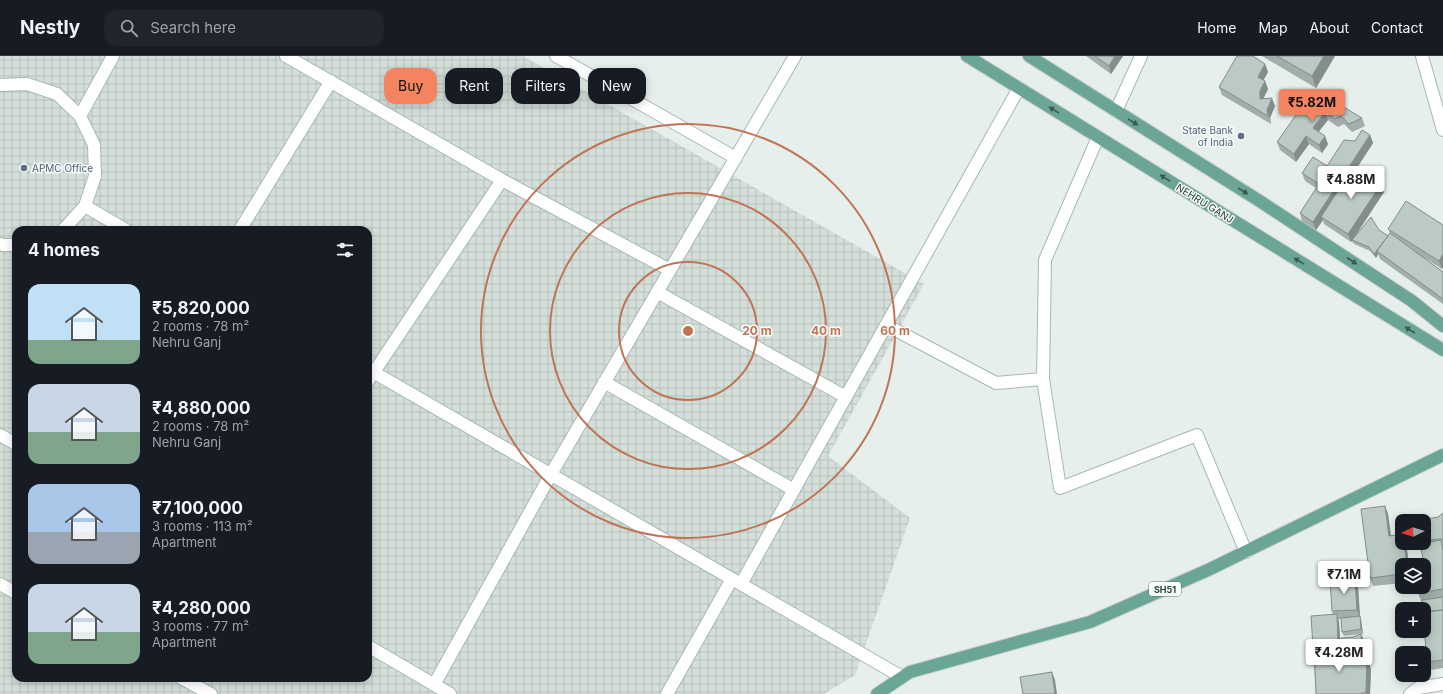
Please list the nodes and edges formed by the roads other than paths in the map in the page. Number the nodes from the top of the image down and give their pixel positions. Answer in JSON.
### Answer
{"nodes":[{"id":1,"x":113,"y":56,"type":"edge"},
{"id":2,"x":286,"y":56,"type":"edge"},
{"id":3,"x":556,"y":56,"type":"edge"},
{"id":4,"x":796,"y":56,"type":"edge"},
{"id":5,"x":967,"y":56,"type":"edge"},
{"id":6,"x":1029,"y":56,"type":"edge"},
{"id":7,"x":1141,"y":56,"type":"edge"},
{"id":8,"x":1422,"y":56,"type":"edge"},
{"id":9,"x":331,"y":81,"type":"junction"},
{"id":10,"x":0,"y":85,"type":"edge"},
{"id":11,"x":1019,"y":88,"type":"junction"},
{"id":12,"x":1116,"y":111,"type":"junction"},
{"id":13,"x":80,"y":116,"type":"junction"},
{"id":14,"x":1443,"y":130,"type":"edge"},
{"id":15,"x":1098,"y":137,"type":"junction"},
{"id":16,"x":736,"y":158,"type":"junction"},
{"id":17,"x":502,"y":180,"type":"junction"},
{"id":18,"x":85,"y":206,"type":"junction"},
{"id":19,"x":67,"y":226,"type":"edge"},
{"id":20,"x":119,"y":226,"type":"edge"},
{"id":21,"x":242,"y":226,"type":"edge"},
{"id":22,"x":12,"y":245,"type":"edge"},
{"id":23,"x":1,"y":246,"type":"edge"},
{"id":24,"x":670,"y":270,"type":"junction"},
{"id":25,"x":657,"y":292,"type":"junction"},
{"id":26,"x":886,"y":325,"type":"junction"},
{"id":27,"x":1443,"y":326,"type":"edge"},
{"id":28,"x":1443,"y":350,"type":"edge"},
{"id":29,"x":372,"y":371,"type":"edge"},
{"id":30,"x":372,"y":375,"type":"edge"},
{"id":31,"x":1043,"y":379,"type":"junction"},
{"id":32,"x":604,"y":382,"type":"junction"},
{"id":33,"x":846,"y":397,"type":"junction"},
{"id":34,"x":0,"y":435,"type":"edge"},
{"id":35,"x":12,"y":442,"type":"edge"},
{"id":36,"x":1443,"y":455,"type":"edge"},
{"id":37,"x":550,"y":474,"type":"junction"},
{"id":38,"x":794,"y":490,"type":"junction"},
{"id":39,"x":1246,"y":552,"type":"junction"},
{"id":40,"x":737,"y":582,"type":"junction"},
{"id":41,"x":0,"y":584,"type":"edge"},
{"id":42,"x":12,"y":591,"type":"edge"},
{"id":43,"x":372,"y":648,"type":"edge"},
{"id":44,"x":902,"y":677,"type":"junction"},
{"id":45,"x":191,"y":682,"type":"edge"},
{"id":46,"x":1443,"y":684,"type":"edge"},
{"id":47,"x":434,"y":685,"type":"junction"},
{"id":48,"x":211,"y":694,"type":"edge"},
{"id":49,"x":450,"y":694,"type":"edge"},
{"id":50,"x":667,"y":694,"type":"edge"},
{"id":51,"x":877,"y":694,"type":"edge"},
{"id":52,"x":1410,"y":694,"type":"edge"}],
"edges":[{"from":1,"to":13,"type":"street"},
{"from":2,"to":9,"type":"street"},
{"from":3,"to":16,"type":"street"},
{"from":4,"to":16,"type":"street"},
{"from":5,"to":11,"type":"main road","name":"NEHRU GANJ"},
{"from":6,"to":12,"type":"main road"},
{"from":7,"to":12,"type":"street"},
{"from":8,"to":14,"type":"street"},
{"from":9,"to":17,"type":"street"},
{"from":9,"to":21,"type":"street"},
{"from":10,"to":13,"type":"street"},
{"from":15,"to":11,"type":"main road","name":"NEHRU GANJ","one_way":true},
{"from":11,"to":26,"type":"street"},
{"from":12,"to":27,"type":"main road","one_way":true},
{"from":13,"to":18,"type":"street"},
{"from":28,"to":15,"type":"main road","name":"NEHRU GANJ","one_way":true},
{"from":15,"to":31,"type":"street"},
{"from":16,"to":24,"type":"street"},
{"from":17,"to":24,"type":"street"},
{"from":17,"to":29,"type":"street"},
{"from":18,"to":19,"type":"street"},
{"from":18,"to":20,"type":"street"},
{"from":22,"to":23,"type":"street"},
{"from":24,"to":25,"type":"street"},
{"from":25,"to":32,"type":"street"},
{"from":25,"to":33,"type":"street"},
{"from":26,"to":31,"type":"street"},
{"from":26,"to":33,"type":"street"},
{"from":30,"to":37,"type":"street"},
{"from":31,"to":39,"type":"street"},
{"from":32,"to":37,"type":"street"},
{"from":32,"to":38,"type":"street"},
{"from":33,"to":38,"type":"street"},
{"from":34,"to":35,"type":"street"},
{"from":36,"to":39,"type":"main road","number":"SH51"},
{"from":37,"to":40,"type":"street"},
{"from":37,"to":47,"type":"street"},
{"from":38,"to":40,"type":"street"},
{"from":39,"to":44,"type":"main road","number":"SH51"},
{"from":40,"to":44,"type":"street"},
{"from":40,"to":50,"type":"street"},
{"from":41,"to":42,"type":"street"},
{"from":43,"to":47,"type":"street"},
{"from":44,"to":51,"type":"main road","number":"SH51"},
{"from":45,"to":48,"type":"street"},
{"from":46,"to":52,"type":"street"},
{"from":47,"to":49,"type":"street"}]}
